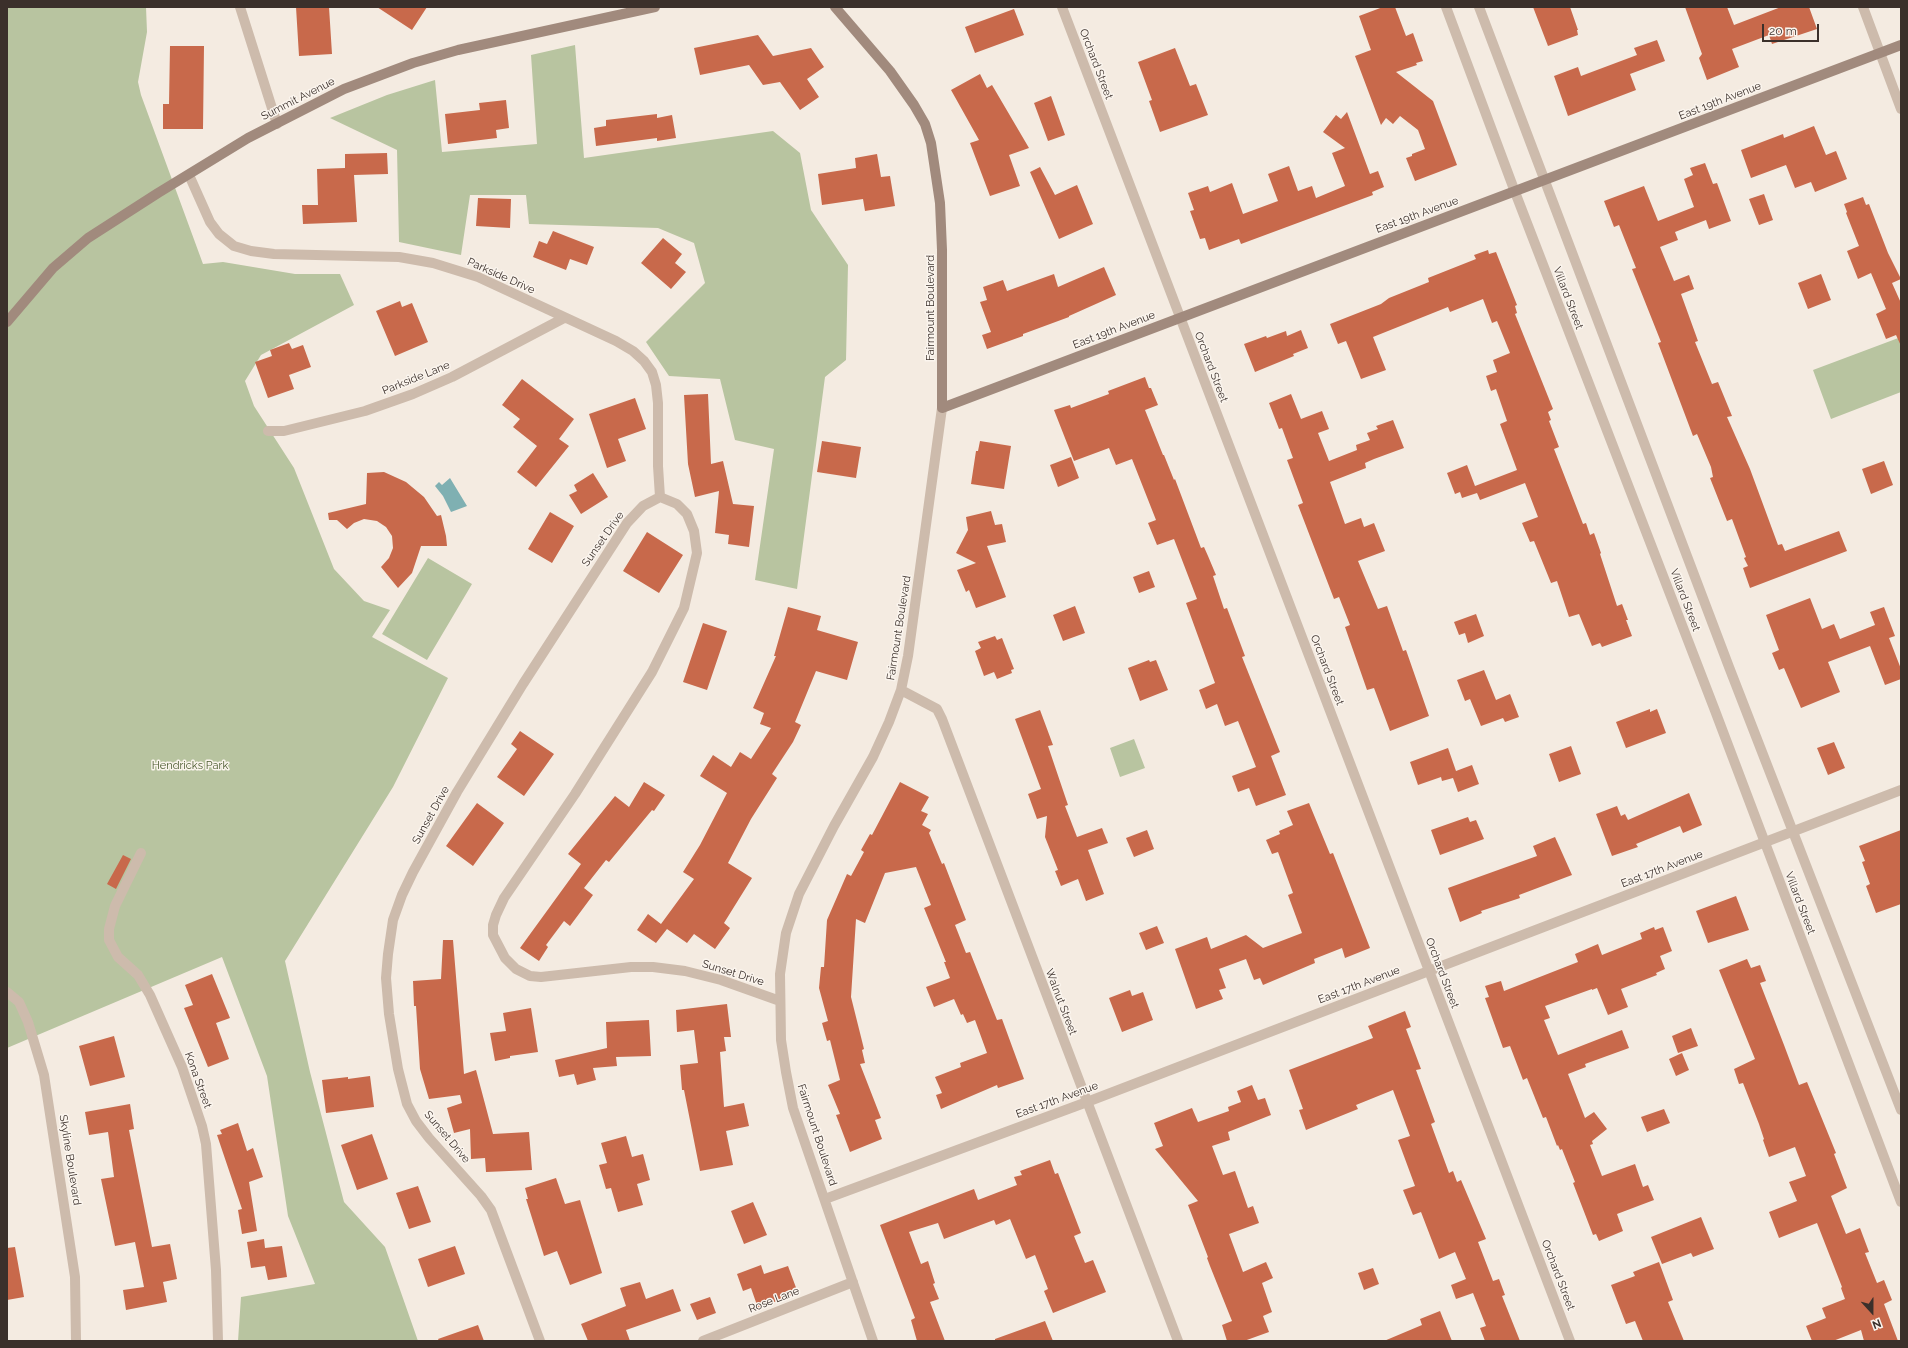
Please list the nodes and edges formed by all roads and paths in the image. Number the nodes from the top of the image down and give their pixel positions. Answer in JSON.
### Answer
{"nodes":[{"id":1,"x":240,"y":7,"type":"edge"},
{"id":2,"x":655,"y":7,"type":"edge"},
{"id":3,"x":835,"y":7,"type":"edge"},
{"id":4,"x":1062,"y":7,"type":"edge"},
{"id":5,"x":1446,"y":7,"type":"edge"},
{"id":6,"x":1479,"y":7,"type":"edge"},
{"id":7,"x":1863,"y":7,"type":"edge"},
{"id":8,"x":1901,"y":45,"type":"edge"},
{"id":9,"x":1880,"y":53,"type":"junction"},
{"id":10,"x":1901,"y":108,"type":"edge"},
{"id":11,"x":277,"y":124,"type":"junction"},
{"id":12,"x":189,"y":175,"type":"junction"},
{"id":13,"x":1545,"y":180,"type":"junction"},
{"id":14,"x":1515,"y":192,"type":"junction"},
{"id":15,"x":564,"y":318,"type":"junction"},
{"id":16,"x":1180,"y":318,"type":"junction"},
{"id":17,"x":7,"y":322,"type":"edge"},
{"id":18,"x":942,"y":408,"type":"junction"},
{"id":19,"x":268,"y":431,"type":"dead end"},
{"id":20,"x":660,"y":497,"type":"junction"},
{"id":21,"x":901,"y":690,"type":"junction"},
{"id":22,"x":1901,"y":790,"type":"edge"},
{"id":23,"x":1793,"y":832,"type":"junction"},
{"id":24,"x":1764,"y":843,"type":"junction"},
{"id":25,"x":141,"y":853,"type":"dead end"},
{"id":26,"x":1429,"y":971,"type":"junction"},
{"id":27,"x":7,"y":992,"type":"edge"},
{"id":28,"x":780,"y":1001,"type":"junction"},
{"id":29,"x":1087,"y":1102,"type":"junction"},
{"id":30,"x":1901,"y":1110,"type":"edge"},
{"id":31,"x":825,"y":1199,"type":"junction"},
{"id":32,"x":1901,"y":1202,"type":"edge"},
{"id":33,"x":853,"y":1282,"type":"junction"},
{"id":34,"x":76,"y":1341,"type":"edge"},
{"id":35,"x":218,"y":1341,"type":"edge"},
{"id":36,"x":540,"y":1341,"type":"edge"},
{"id":37,"x":703,"y":1341,"type":"edge"},
{"id":38,"x":873,"y":1341,"type":"edge"},
{"id":39,"x":1178,"y":1341,"type":"edge"},
{"id":40,"x":1570,"y":1341,"type":"edge"}],
"edges":[{"from":1,"to":11,"type":"street"},
{"from":2,"to":11,"type":"street","name":"Summit Avenue"},
{"from":3,"to":18,"type":"street","name":"Fairmount Boulevard"},
{"from":4,"to":16,"type":"street","name":"Orchard Street"},
{"from":5,"to":14,"type":"street","name":"Villard Street"},
{"from":6,"to":13,"type":"street","name":"Villard Street"},
{"from":7,"to":9,"type":"street"},
{"from":8,"to":9,"type":"street","name":"East 19th Avenue"},
{"from":9,"to":10,"type":"street"},
{"from":9,"to":13,"type":"street","name":"East 19th Avenue"},
{"from":11,"to":12,"type":"street","name":"Summit Avenue"},
{"from":12,"to":15,"type":"street","name":"Parkside Drive"},
{"from":12,"to":17,"type":"street","name":"Summit Avenue"},
{"from":13,"to":14,"type":"street","name":"East 19th Avenue"},
{"from":13,"to":23,"type":"street","name":"Villard Street"},
{"from":14,"to":16,"type":"street","name":"East 19th Avenue"},
{"from":14,"to":24,"type":"street","name":"Villard Street"},
{"from":15,"to":19,"type":"street","name":"Parkside Lane"},
{"from":15,"to":20,"type":"street","name":"Parkside Drive"},
{"from":16,"to":18,"type":"street","name":"East 19th Avenue"},
{"from":16,"to":26,"type":"street","name":"Orchard Street"},
{"from":18,"to":21,"type":"street","name":"Fairmount Boulevard"},
{"from":20,"to":28,"type":"street","name":"Sunset Drive"},
{"from":20,"to":36,"type":"street","name":"Sunset Drive"},
{"from":21,"to":28,"type":"street","name":"Fairmount Boulevard"},
{"from":21,"to":29,"type":"street","name":"Walnut Street"},
{"from":22,"to":23,"type":"street","name":"East 17th Avenue"},
{"from":23,"to":24,"type":"street","name":"East 17th Avenue"},
{"from":23,"to":30,"type":"street","name":"Villard Street"},
{"from":24,"to":26,"type":"street","name":"East 17th Avenue"},
{"from":24,"to":32,"type":"street","name":"Villard Street"},
{"from":25,"to":35,"type":"street","name":"Kona Street"},
{"from":26,"to":29,"type":"street","name":"East 17th Avenue"},
{"from":26,"to":40,"type":"street","name":"Orchard Street"},
{"from":27,"to":34,"type":"street","name":"Skyline Boulevard"},
{"from":28,"to":31,"type":"street","name":"Fairmount Boulevard"},
{"from":29,"to":31,"type":"street","name":"East 17th Avenue"},
{"from":29,"to":39,"type":"street","name":"Walnut Street"},
{"from":31,"to":33,"type":"street","name":"Fairmount Boulevard"},
{"from":33,"to":37,"type":"street","name":"Rose Lane"},
{"from":33,"to":38,"type":"street","name":"Fairmount Boulevard"}]}
